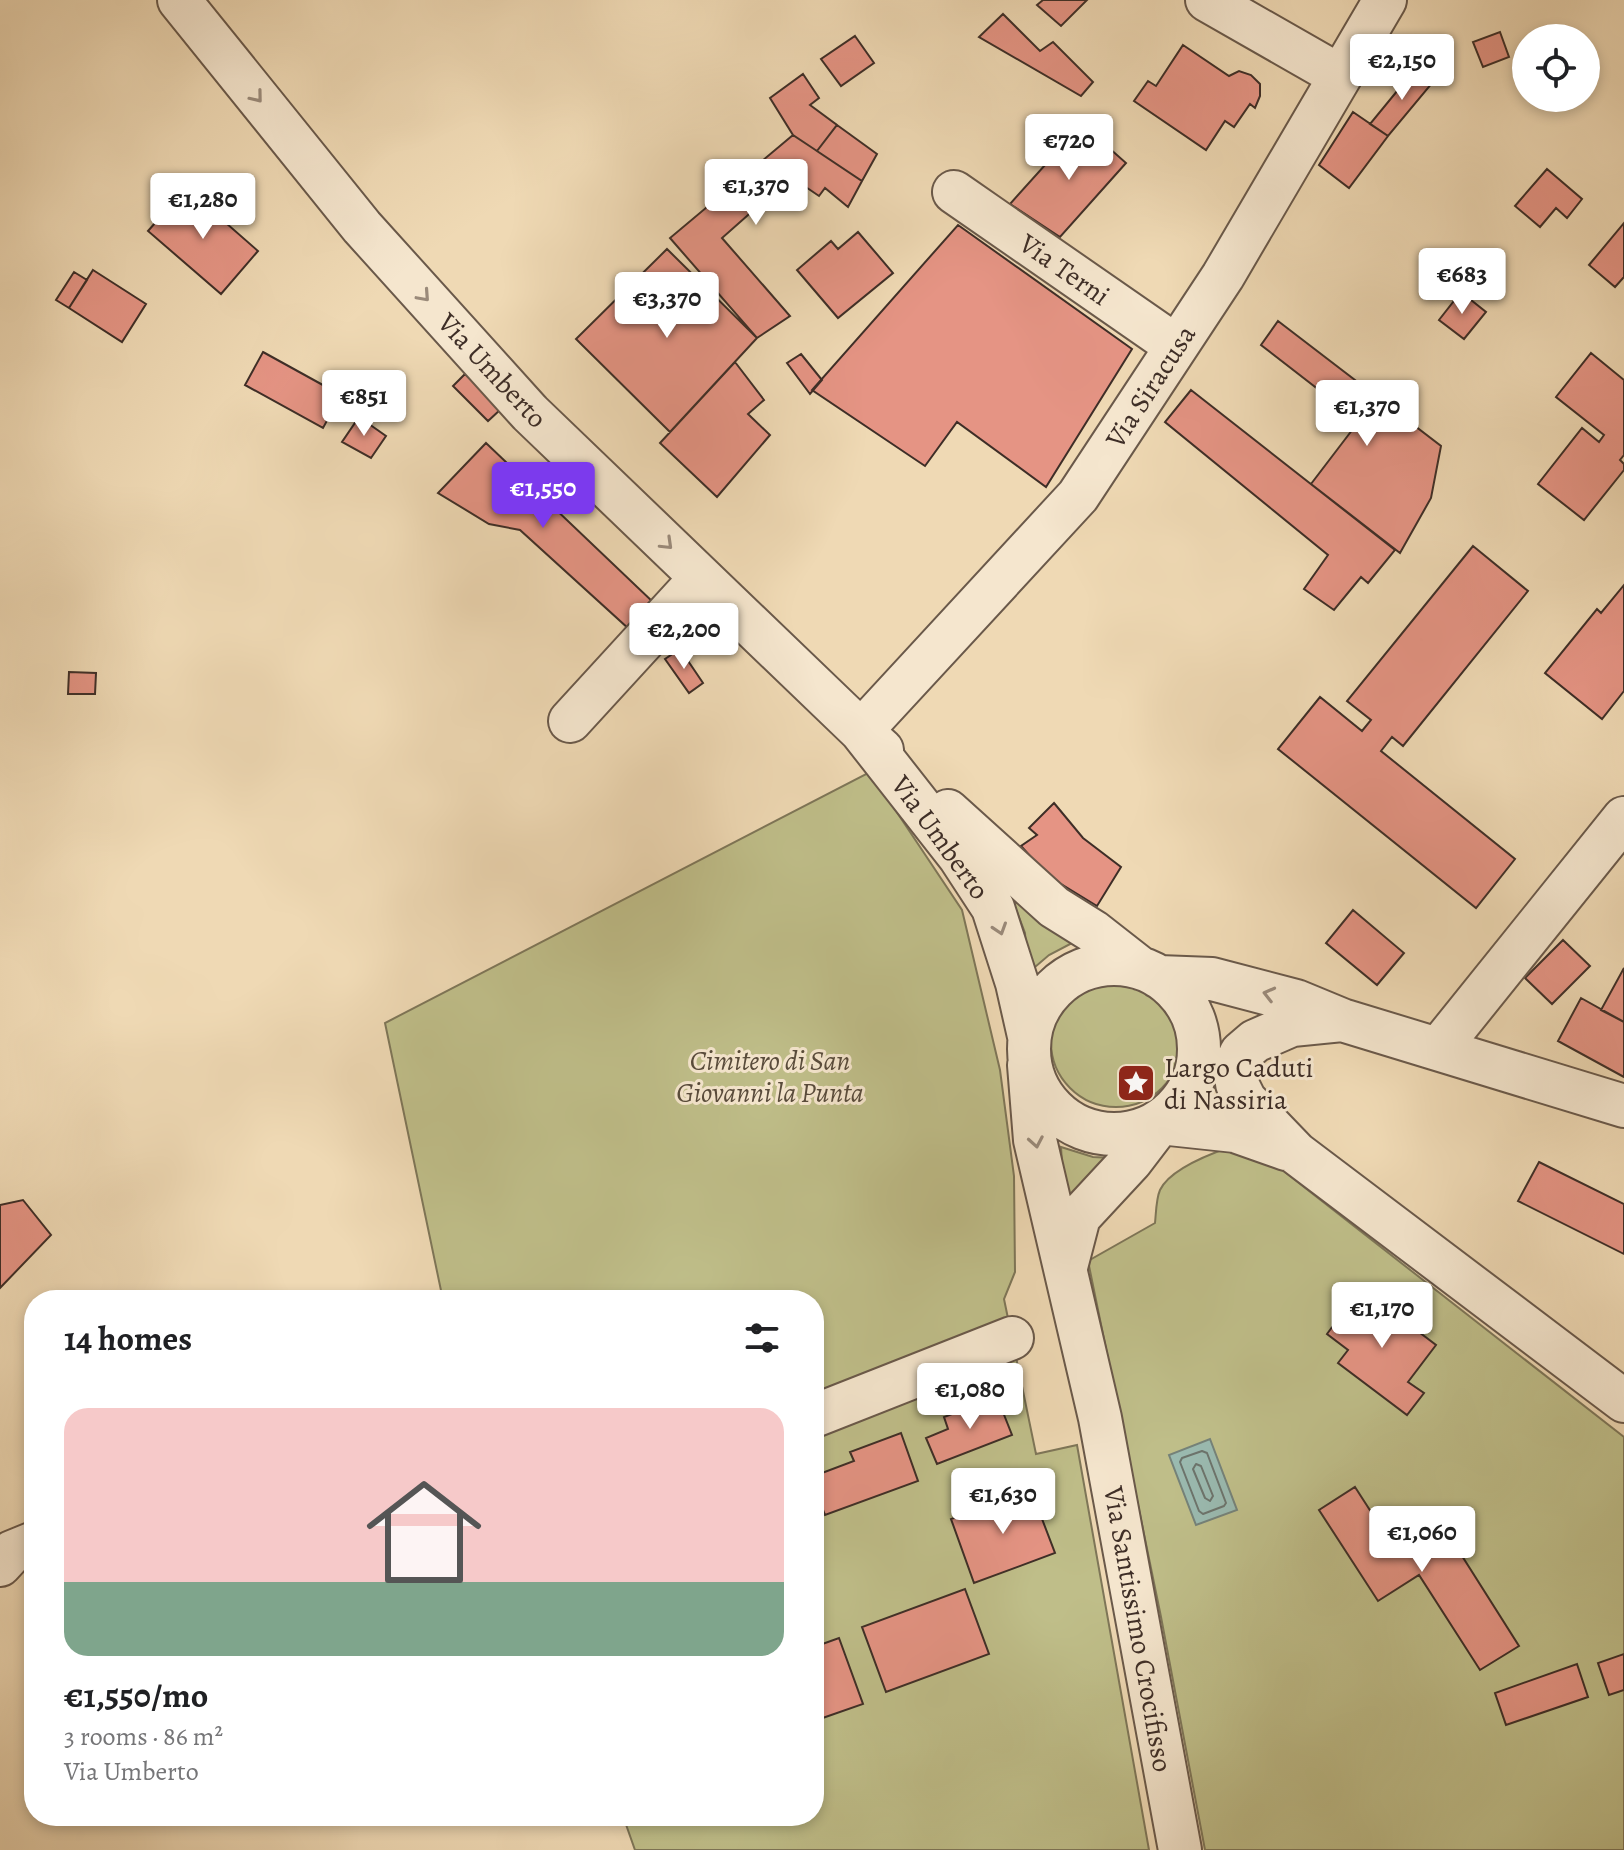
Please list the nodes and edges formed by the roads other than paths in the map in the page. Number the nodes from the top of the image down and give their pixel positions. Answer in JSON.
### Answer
{"nodes":[{"id":1,"x":179,"y":0,"type":"edge"},
{"id":2,"x":1207,"y":0,"type":"edge"},
{"id":3,"x":1385,"y":0,"type":"edge"},
{"id":4,"x":1340,"y":76,"type":"junction"},
{"id":5,"x":954,"y":192,"type":"dead end"},
{"id":6,"x":1176,"y":346,"type":"junction"},
{"id":7,"x":701,"y":578,"type":"junction"},
{"id":8,"x":570,"y":721,"type":"dead end"},
{"id":9,"x":861,"y":731,"type":"junction"},
{"id":10,"x":1624,"y":818,"type":"edge"},
{"id":11,"x":1150,"y":972,"type":"junction"},
{"id":12,"x":1342,"y":1020,"type":"junction"},
{"id":13,"x":1439,"y":1048,"type":"junction"},
{"id":14,"x":1029,"y":1050,"type":"junction"},
{"id":15,"x":1226,"y":1066,"type":"junction"},
{"id":16,"x":1624,"y":1106,"type":"edge"},
{"id":17,"x":1160,"y":1123,"type":"junction"},
{"id":18,"x":1296,"y":1153,"type":"junction"},
{"id":19,"x":1065,"y":1268,"type":"junction"},
{"id":20,"x":1012,"y":1338,"type":"dead end"},
{"id":21,"x":1624,"y":1401,"type":"edge"},
{"id":22,"x":824,"y":1412,"type":"edge"},
{"id":23,"x":0,"y":1534,"type":"edge"},
{"id":24,"x":24,"y":1539,"type":"edge"},
{"id":25,"x":24,"y":1546,"type":"edge"},
{"id":26,"x":0,"y":1565,"type":"edge"},
{"id":27,"x":1180,"y":1850,"type":"edge"}],
"edges":[{"from":1,"to":7,"type":"street","name":"Via Umberto","one_way":true},
{"from":2,"to":4,"type":"street"},
{"from":3,"to":4,"type":"street","name":"Via Siracusa"},
{"from":4,"to":6,"type":"street","name":"Via Siracusa"},
{"from":5,"to":6,"type":"street","name":"Via Terni"},
{"from":6,"to":9,"type":"street","name":"Via Siracusa"},
{"from":7,"to":8,"type":"street"},
{"from":7,"to":9,"type":"street","name":"Via Umberto"},
{"from":9,"to":11,"type":"street"},
{"from":9,"to":14,"type":"street","name":"Via Umberto","one_way":true},
{"from":10,"to":13,"type":"street"},
{"from":12,"to":11,"type":"street","one_way":true},
{"from":11,"to":14,"type":"street"},
{"from":11,"to":15,"type":"street"},
{"from":12,"to":13,"type":"street"},
{"from":12,"to":15,"type":"street"},
{"from":13,"to":16,"type":"street"},
{"from":14,"to":17,"type":"street"},
{"from":14,"to":19,"type":"street","name":"Via Santissimo Crocifisso","one_way":true},
{"from":15,"to":17,"type":"street"},
{"from":15,"to":18,"type":"street"},
{"from":17,"to":18,"type":"street"},
{"from":17,"to":19,"type":"street"},
{"from":18,"to":21,"type":"street"},
{"from":19,"to":27,"type":"street","name":"Via Santissimo Crocifisso"},
{"from":20,"to":22,"type":"street"},
{"from":23,"to":24,"type":"street"},
{"from":25,"to":26,"type":"street"}]}
